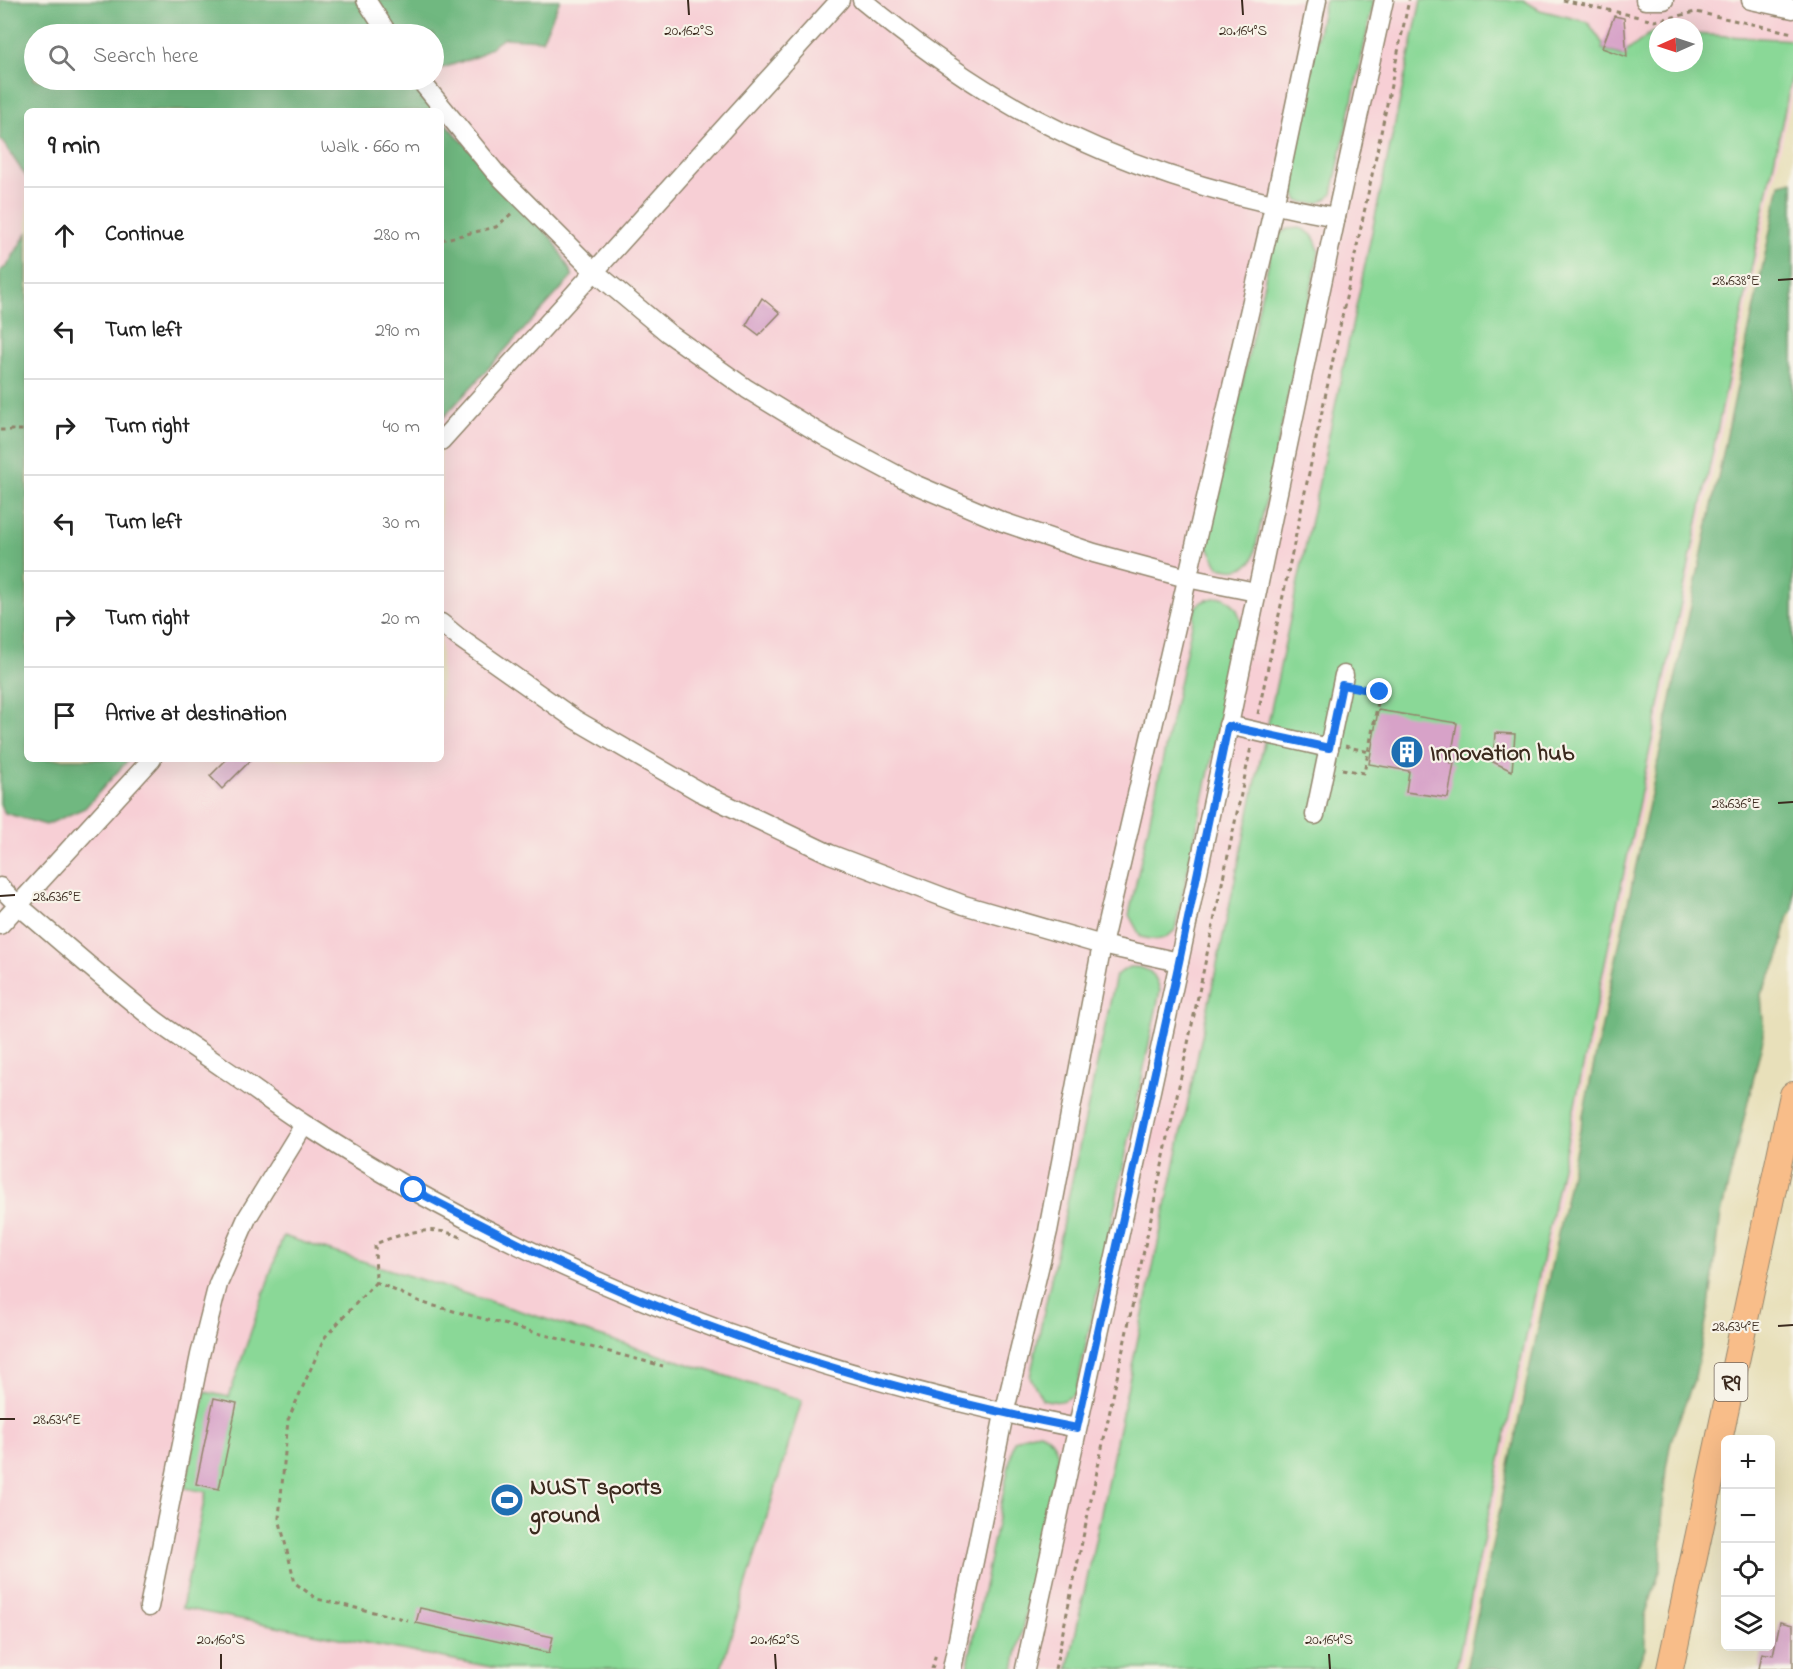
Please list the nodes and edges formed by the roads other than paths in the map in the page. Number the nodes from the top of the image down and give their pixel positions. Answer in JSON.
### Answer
{"nodes":[{"id":1,"x":366,"y":0,"type":"edge"},
{"id":2,"x":840,"y":0,"type":"edge"},
{"id":3,"x":862,"y":0,"type":"edge"},
{"id":4,"x":1317,"y":0,"type":"edge"},
{"id":5,"x":1384,"y":0,"type":"edge"},
{"id":6,"x":1645,"y":0,"type":"edge"},
{"id":7,"x":1664,"y":0,"type":"edge"},
{"id":8,"x":1751,"y":0,"type":"edge"},
{"id":9,"x":1793,"y":9,"type":"edge"},
{"id":10,"x":382,"y":24,"type":"edge"},
{"id":11,"x":428,"y":90,"type":"edge"},
{"id":12,"x":443,"y":108,"type":"edge"},
{"id":13,"x":444,"y":109,"type":"edge"},
{"id":14,"x":1274,"y":206,"type":"junction"},
{"id":15,"x":1336,"y":218,"type":"junction"},
{"id":16,"x":594,"y":271,"type":"junction"},
{"id":17,"x":444,"y":438,"type":"edge"},
{"id":18,"x":1187,"y":578,"type":"junction"},
{"id":19,"x":1256,"y":592,"type":"junction"},
{"id":20,"x":444,"y":625,"type":"edge"},
{"id":21,"x":1343,"y":680,"type":"road end"},
{"id":22,"x":1228,"y":726,"type":"junction"},
{"id":23,"x":1328,"y":757,"type":"junction"},
{"id":24,"x":149,"y":762,"type":"edge"},
{"id":25,"x":1315,"y":815,"type":"dead end"},
{"id":26,"x":0,"y":887,"type":"edge"},
{"id":27,"x":18,"y":905,"type":"junction"},
{"id":28,"x":0,"y":925,"type":"edge"},
{"id":29,"x":1102,"y":945,"type":"junction"},
{"id":30,"x":1179,"y":962,"type":"junction"},
{"id":31,"x":1793,"y":1095,"type":"edge"},
{"id":32,"x":304,"y":1125,"type":"junction"},
{"id":33,"x":1004,"y":1414,"type":"junction"},
{"id":34,"x":1077,"y":1428,"type":"junction"},
{"id":35,"x":148,"y":1606,"type":"dead end"},
{"id":36,"x":952,"y":1669,"type":"edge"},
{"id":37,"x":1025,"y":1669,"type":"edge"},
{"id":38,"x":1670,"y":1669,"type":"edge"}],
"edges":[{"from":1,"to":10,"type":"street"},
{"from":2,"to":16,"type":"street"},
{"from":3,"to":14,"type":"street"},
{"from":4,"to":14,"type":"street"},
{"from":5,"to":15,"type":"street"},
{"from":6,"to":7,"type":"street"},
{"from":8,"to":9,"type":"street"},
{"from":11,"to":12,"type":"street"},
{"from":13,"to":16,"type":"street"},
{"from":14,"to":15,"type":"street"},
{"from":14,"to":18,"type":"street"},
{"from":15,"to":19,"type":"street"},
{"from":16,"to":17,"type":"street"},
{"from":16,"to":18,"type":"street"},
{"from":18,"to":19,"type":"street"},
{"from":18,"to":29,"type":"street"},
{"from":19,"to":22,"type":"street"},
{"from":20,"to":29,"type":"street"},
{"from":21,"to":23,"type":"street"},
{"from":22,"to":23,"type":"street"},
{"from":22,"to":30,"type":"street"},
{"from":23,"to":25,"type":"street"},
{"from":24,"to":27,"type":"street"},
{"from":26,"to":27,"type":"street"},
{"from":27,"to":28,"type":"street"},
{"from":27,"to":32,"type":"street"},
{"from":29,"to":30,"type":"street"},
{"from":29,"to":33,"type":"street"},
{"from":30,"to":34,"type":"street"},
{"from":31,"to":38,"type":"highway","number":"R9"},
{"from":32,"to":33,"type":"street"},
{"from":32,"to":35,"type":"street"},
{"from":33,"to":34,"type":"street"},
{"from":33,"to":36,"type":"street"},
{"from":34,"to":37,"type":"street"}]}
